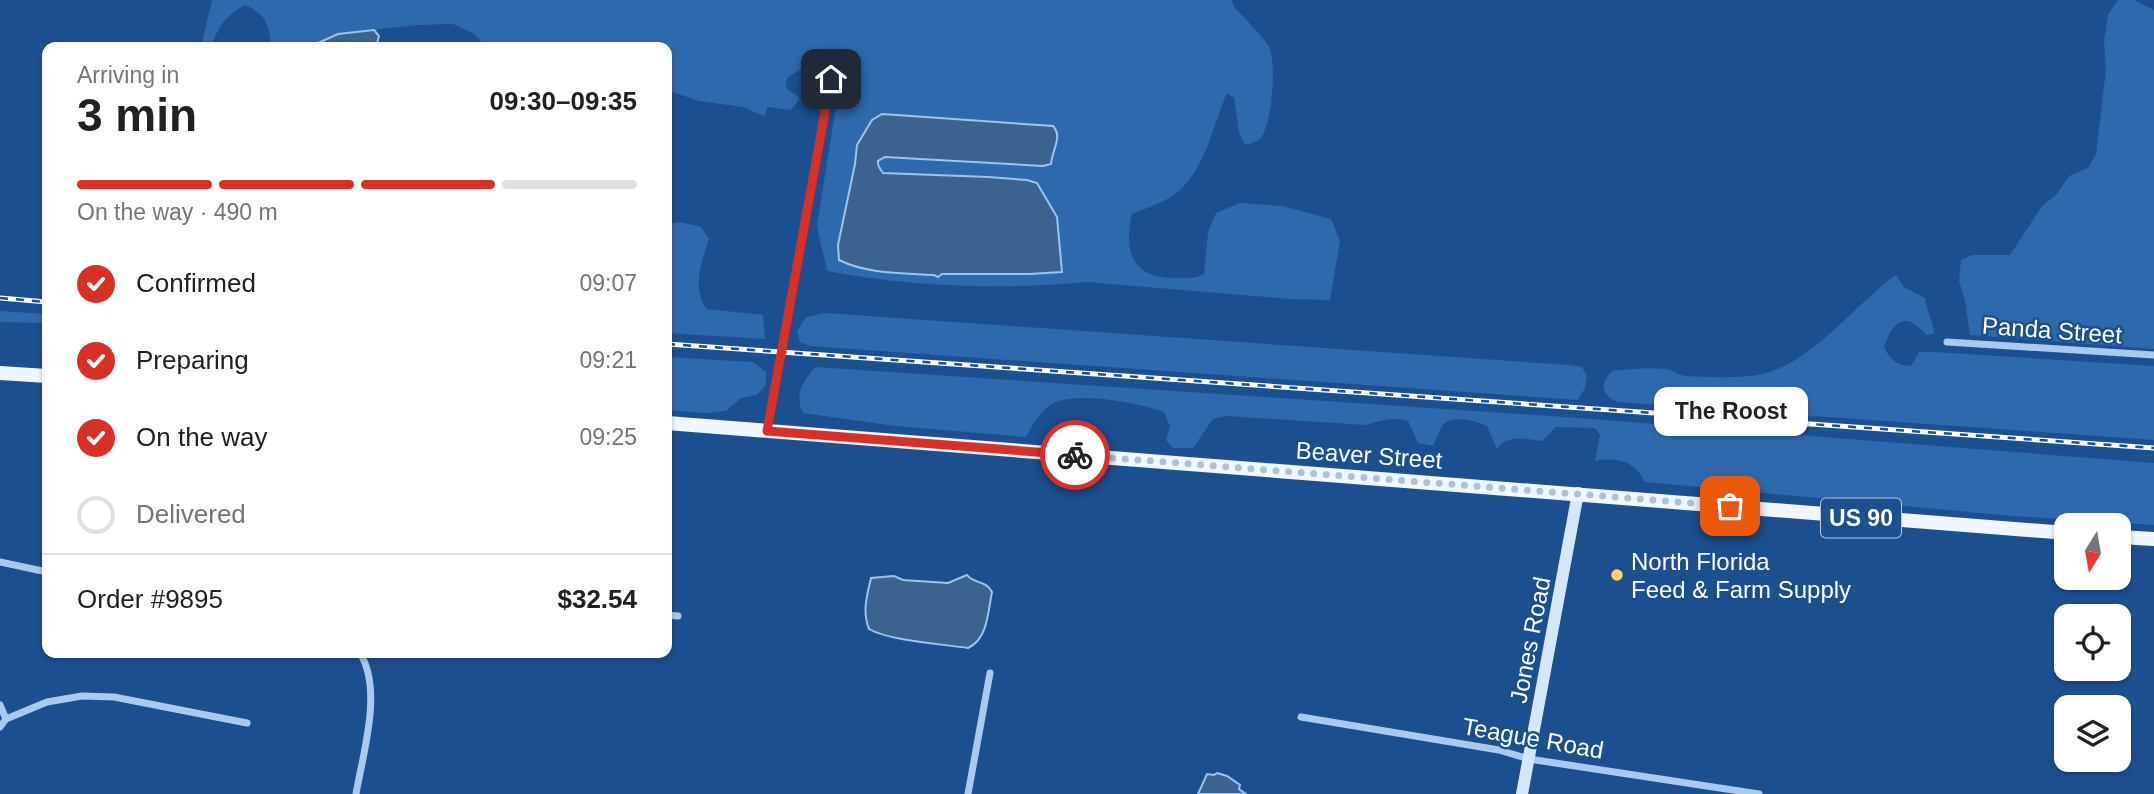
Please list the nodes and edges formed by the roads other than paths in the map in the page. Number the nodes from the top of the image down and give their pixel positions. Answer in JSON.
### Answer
{"nodes":[{"id":1,"x":831,"y":79,"type":"dead end"},
{"id":2,"x":1947,"y":342,"type":"dead end"},
{"id":3,"x":2154,"y":355,"type":"edge"},
{"id":4,"x":0,"y":373,"type":"edge"},
{"id":5,"x":42,"y":376,"type":"edge"},
{"id":6,"x":672,"y":423,"type":"edge"},
{"id":7,"x":767,"y":431,"type":"junction"},
{"id":8,"x":1578,"y":493,"type":"junction"},
{"id":9,"x":2054,"y":532,"type":"edge"},
{"id":10,"x":2132,"y":538,"type":"edge"},
{"id":11,"x":2154,"y":539,"type":"edge"},
{"id":12,"x":0,"y":562,"type":"edge"},
{"id":13,"x":42,"y":571,"type":"edge"},
{"id":14,"x":672,"y":615,"type":"edge"},
{"id":15,"x":678,"y":616,"type":"dead end"},
{"id":16,"x":362,"y":658,"type":"edge"},
{"id":17,"x":990,"y":673,"type":"dead end"},
{"id":18,"x":0,"y":705,"type":"edge"},
{"id":19,"x":1301,"y":717,"type":"dead end"},
{"id":20,"x":6,"y":719,"type":"junction"},
{"id":21,"x":247,"y":723,"type":"dead end"},
{"id":22,"x":0,"y":727,"type":"edge"},
{"id":23,"x":1529,"y":759,"type":"junction"},
{"id":24,"x":356,"y":794,"type":"edge"},
{"id":25,"x":968,"y":794,"type":"edge"},
{"id":26,"x":1522,"y":794,"type":"edge"},
{"id":27,"x":1759,"y":794,"type":"edge"}],
"edges":[{"from":1,"to":7,"type":"street"},
{"from":2,"to":3,"type":"street","name":"Panda Street"},
{"from":4,"to":5,"type":"main road"},
{"from":6,"to":7,"type":"main road","name":"Beaver Street","number":"US 90"},
{"from":7,"to":8,"type":"main road","name":"Beaver Street","number":"US 90"},
{"from":8,"to":9,"type":"main road","name":"Beaver Street","number":"US 90"},
{"from":8,"to":23,"type":"street","name":"Jones Road"},
{"from":10,"to":11,"type":"main road"},
{"from":12,"to":13,"type":"street"},
{"from":14,"to":15,"type":"street"},
{"from":16,"to":24,"type":"street"},
{"from":17,"to":25,"type":"street"},
{"from":18,"to":20,"type":"street"},
{"from":19,"to":23,"type":"street","name":"Teague Road"},
{"from":20,"to":21,"type":"street"},
{"from":20,"to":22,"type":"street"},
{"from":23,"to":26,"type":"street","name":"Jones Road"},
{"from":23,"to":27,"type":"street","name":"Teague Road"}]}
